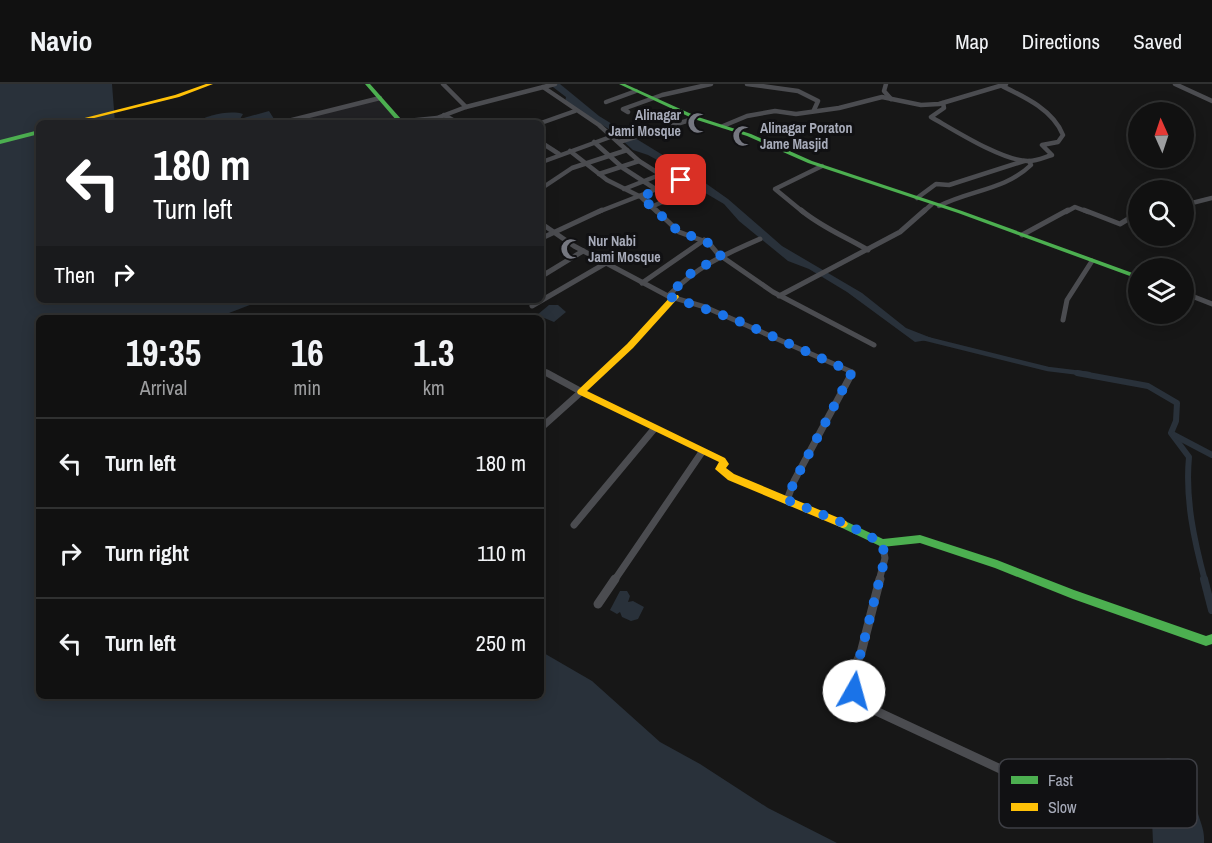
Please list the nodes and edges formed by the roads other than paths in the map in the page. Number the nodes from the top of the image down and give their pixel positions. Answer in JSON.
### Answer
{"nodes":[{"id":1,"x":211,"y":84,"type":"edge"},
{"id":2,"x":216,"y":84,"type":"edge"},
{"id":3,"x":366,"y":84,"type":"edge"},
{"id":4,"x":443,"y":84,"type":"edge"},
{"id":5,"x":555,"y":84,"type":"edge"},
{"id":6,"x":621,"y":84,"type":"edge"},
{"id":7,"x":711,"y":84,"type":"edge"},
{"id":8,"x":747,"y":84,"type":"edge"},
{"id":9,"x":886,"y":84,"type":"edge"},
{"id":10,"x":1174,"y":84,"type":"edge"},
{"id":11,"x":1004,"y":85,"type":"edge"},
{"id":12,"x":543,"y":87,"type":"junction"},
{"id":13,"x":636,"y":91,"type":"junction"},
{"id":14,"x":380,"y":98,"type":"junction"},
{"id":15,"x":652,"y":98,"type":"junction"},
{"id":16,"x":891,"y":99,"type":"junction"},
{"id":17,"x":1212,"y":101,"type":"edge"},
{"id":18,"x":606,"y":102,"type":"dead end"},
{"id":19,"x":943,"y":103,"type":"junction"},
{"id":20,"x":466,"y":107,"type":"junction"},
{"id":21,"x":814,"y":110,"type":"junction"},
{"id":22,"x":575,"y":111,"type":"junction"},
{"id":23,"x":628,"y":112,"type":"dead end"},
{"id":24,"x":444,"y":115,"type":"junction"},
{"id":25,"x":696,"y":118,"type":"junction"},
{"id":26,"x":80,"y":120,"type":"edge"},
{"id":27,"x":88,"y":120,"type":"edge"},
{"id":28,"x":292,"y":120,"type":"edge"},
{"id":29,"x":399,"y":120,"type":"edge"},
{"id":30,"x":422,"y":120,"type":"edge"},
{"id":31,"x":453,"y":120,"type":"edge"},
{"id":32,"x":544,"y":122,"type":"edge"},
{"id":33,"x":723,"y":126,"type":"junction"},
{"id":34,"x":36,"y":132,"type":"edge"},
{"id":35,"x":613,"y":136,"type":"junction"},
{"id":36,"x":0,"y":141,"type":"edge"},
{"id":37,"x":594,"y":142,"type":"junction"},
{"id":38,"x":620,"y":142,"type":"junction"},
{"id":39,"x":544,"y":144,"type":"edge"},
{"id":40,"x":627,"y":150,"type":"junction"},
{"id":41,"x":570,"y":151,"type":"junction"},
{"id":42,"x":560,"y":154,"type":"junction"},
{"id":43,"x":608,"y":156,"type":"junction"},
{"id":44,"x":544,"y":161,"type":"edge"},
{"id":45,"x":639,"y":161,"type":"junction"},
{"id":46,"x":1026,"y":161,"type":"junction"},
{"id":47,"x":584,"y":163,"type":"junction"},
{"id":48,"x":822,"y":166,"type":"junction"},
{"id":49,"x":623,"y":168,"type":"junction"},
{"id":50,"x":600,"y":174,"type":"junction"},
{"id":51,"x":662,"y":174,"type":"junction"},
{"id":52,"x":681,"y":180,"type":"dead end"},
{"id":53,"x":643,"y":182,"type":"junction"},
{"id":54,"x":674,"y":183,"type":"junction"},
{"id":55,"x":544,"y":186,"type":"edge"},
{"id":56,"x":694,"y":188,"type":"dead end"},
{"id":57,"x":624,"y":189,"type":"junction"},
{"id":58,"x":657,"y":190,"type":"junction"},
{"id":59,"x":641,"y":197,"type":"junction"},
{"id":60,"x":917,"y":198,"type":"junction"},
{"id":61,"x":1212,"y":198,"type":"edge"},
{"id":62,"x":1194,"y":202,"type":"edge"},
{"id":63,"x":936,"y":205,"type":"junction"},
{"id":64,"x":651,"y":207,"type":"junction"},
{"id":65,"x":1128,"y":219,"type":"edge"},
{"id":66,"x":544,"y":226,"type":"edge"},
{"id":67,"x":892,"y":228,"type":"dead end"},
{"id":68,"x":552,"y":232,"type":"junction"},
{"id":69,"x":900,"y":232,"type":"junction"},
{"id":70,"x":1022,"y":235,"type":"junction"},
{"id":71,"x":544,"y":237,"type":"edge"},
{"id":72,"x":760,"y":239,"type":"dead end"},
{"id":73,"x":704,"y":240,"type":"junction"},
{"id":74,"x":868,"y":250,"type":"junction"},
{"id":75,"x":583,"y":251,"type":"junction"},
{"id":76,"x":721,"y":256,"type":"junction"},
{"id":77,"x":1092,"y":261,"type":"junction"},
{"id":78,"x":606,"y":263,"type":"junction"},
{"id":79,"x":1128,"y":274,"type":"edge"},
{"id":80,"x":544,"y":275,"type":"edge"},
{"id":81,"x":642,"y":283,"type":"junction"},
{"id":82,"x":671,"y":296,"type":"junction"},
{"id":83,"x":779,"y":296,"type":"junction"},
{"id":84,"x":1194,"y":297,"type":"edge"},
{"id":85,"x":544,"y":299,"type":"edge"},
{"id":86,"x":537,"y":303,"type":"edge"},
{"id":87,"x":1212,"y":304,"type":"edge"},
{"id":88,"x":532,"y":306,"type":"dead end"},
{"id":89,"x":1063,"y":320,"type":"dead end"},
{"id":90,"x":874,"y":345,"type":"dead end"},
{"id":91,"x":544,"y":371,"type":"edge"},
{"id":92,"x":580,"y":391,"type":"junction"},
{"id":93,"x":544,"y":426,"type":"edge"},
{"id":94,"x":654,"y":429,"type":"junction"},
{"id":95,"x":702,"y":452,"type":"junction"},
{"id":96,"x":787,"y":500,"type":"junction"},
{"id":97,"x":574,"y":525,"type":"dead end"},
{"id":98,"x":882,"y":543,"type":"junction"},
{"id":99,"x":598,"y":604,"type":"dead end"},
{"id":100,"x":1212,"y":639,"type":"edge"},
{"id":101,"x":999,"y":767,"type":"edge"}],
"edges":[{"from":1,"to":26,"type":"street"},
{"from":2,"to":27,"type":"street"},
{"from":3,"to":14,"type":"street"},
{"from":4,"to":20,"type":"street"},
{"from":5,"to":12,"type":"street"},
{"from":6,"to":13,"type":"street"},
{"from":7,"to":15,"type":"street"},
{"from":8,"to":21,"type":"street"},
{"from":9,"to":16,"type":"street"},
{"from":10,"to":17,"type":"street"},
{"from":11,"to":19,"type":"street"},
{"from":11,"to":46,"type":"street"},
{"from":12,"to":20,"type":"street"},
{"from":12,"to":22,"type":"street"},
{"from":13,"to":15,"type":"street"},
{"from":13,"to":18,"type":"street"},
{"from":14,"to":28,"type":"street"},
{"from":14,"to":29,"type":"street"},
{"from":15,"to":23,"type":"street"},
{"from":15,"to":25,"type":"street"},
{"from":16,"to":19,"type":"street"},
{"from":16,"to":21,"type":"street"},
{"from":19,"to":46,"type":"street"},
{"from":20,"to":24,"type":"street"},
{"from":21,"to":33,"type":"street"},
{"from":22,"to":32,"type":"street"},
{"from":22,"to":35,"type":"street"},
{"from":24,"to":30,"type":"street"},
{"from":24,"to":31,"type":"street"},
{"from":25,"to":33,"type":"street"},
{"from":25,"to":38,"type":"street"},
{"from":33,"to":48,"type":"street"},
{"from":34,"to":36,"type":"street"},
{"from":35,"to":37,"type":"street"},
{"from":35,"to":38,"type":"street"},
{"from":37,"to":41,"type":"street"},
{"from":37,"to":43,"type":"street"},
{"from":38,"to":40,"type":"street"},
{"from":39,"to":42,"type":"street"},
{"from":40,"to":43,"type":"street"},
{"from":40,"to":45,"type":"street"},
{"from":41,"to":42,"type":"street"},
{"from":41,"to":47,"type":"street"},
{"from":42,"to":44,"type":"street"},
{"from":43,"to":47,"type":"street"},
{"from":43,"to":49,"type":"street"},
{"from":45,"to":49,"type":"street"},
{"from":45,"to":51,"type":"street"},
{"from":46,"to":60,"type":"street"},
{"from":46,"to":63,"type":"street"},
{"from":47,"to":50,"type":"street"},
{"from":47,"to":55,"type":"street"},
{"from":48,"to":60,"type":"street"},
{"from":48,"to":74,"type":"street"},
{"from":49,"to":50,"type":"street"},
{"from":49,"to":53,"type":"street"},
{"from":50,"to":57,"type":"street"},
{"from":51,"to":53,"type":"street"},
{"from":51,"to":54,"type":"street"},
{"from":52,"to":54,"type":"street"},
{"from":53,"to":57,"type":"street"},
{"from":53,"to":58,"type":"street"},
{"from":54,"to":58,"type":"street"},
{"from":56,"to":64,"type":"street"},
{"from":57,"to":59,"type":"street"},
{"from":58,"to":59,"type":"street"},
{"from":59,"to":64,"type":"street"},
{"from":59,"to":68,"type":"street"},
{"from":60,"to":63,"type":"street"},
{"from":61,"to":62,"type":"street"},
{"from":63,"to":69,"type":"street"},
{"from":63,"to":70,"type":"street"},
{"from":64,"to":73,"type":"street"},
{"from":65,"to":70,"type":"street"},
{"from":66,"to":68,"type":"street"},
{"from":67,"to":69,"type":"street"},
{"from":68,"to":71,"type":"street"},
{"from":68,"to":75,"type":"street"},
{"from":69,"to":74,"type":"street"},
{"from":70,"to":77,"type":"street"},
{"from":72,"to":76,"type":"street"},
{"from":73,"to":76,"type":"street"},
{"from":73,"to":81,"type":"street"},
{"from":74,"to":83,"type":"street"},
{"from":75,"to":78,"type":"street"},
{"from":75,"to":80,"type":"street"},
{"from":76,"to":82,"type":"street"},
{"from":76,"to":83,"type":"street"},
{"from":77,"to":79,"type":"street"},
{"from":77,"to":89,"type":"street"},
{"from":78,"to":81,"type":"street"},
{"from":78,"to":85,"type":"street"},
{"from":81,"to":82,"type":"street"},
{"from":82,"to":92,"type":"street"},
{"from":82,"to":96,"type":"street"},
{"from":83,"to":90,"type":"street"},
{"from":84,"to":87,"type":"street"},
{"from":86,"to":88,"type":"street"},
{"from":91,"to":92,"type":"street"},
{"from":92,"to":93,"type":"street"},
{"from":92,"to":94,"type":"street"},
{"from":94,"to":95,"type":"street"},
{"from":94,"to":97,"type":"street"},
{"from":95,"to":96,"type":"street"},
{"from":95,"to":99,"type":"street"},
{"from":96,"to":98,"type":"street"},
{"from":98,"to":100,"type":"street"},
{"from":98,"to":101,"type":"street"}]}
